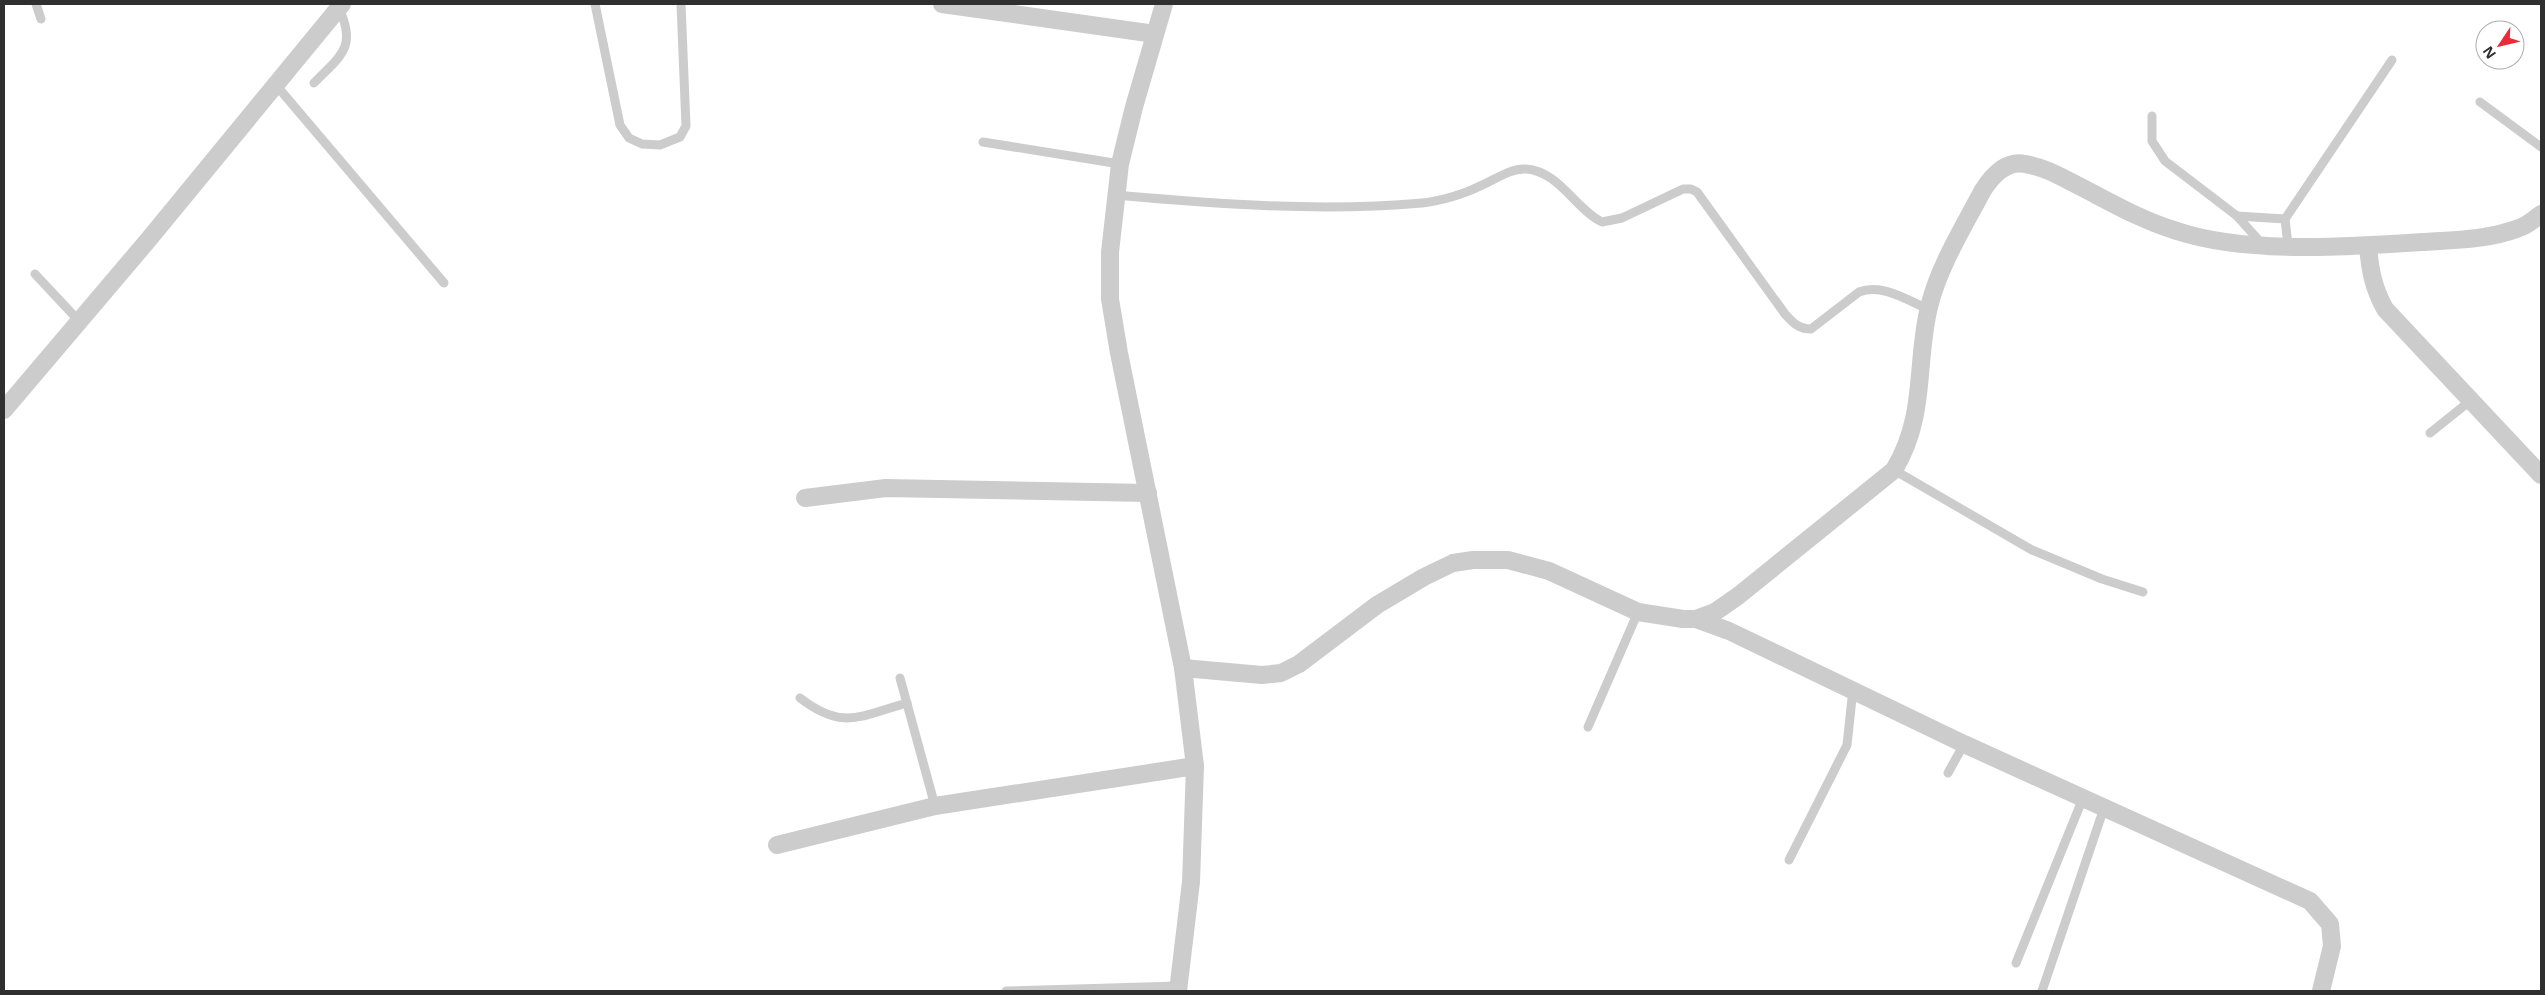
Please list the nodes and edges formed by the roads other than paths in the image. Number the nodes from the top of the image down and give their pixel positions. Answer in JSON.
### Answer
{"nodes":[{"id":1,"x":36,"y":4,"type":"edge"},
{"id":2,"x":595,"y":4,"type":"edge"},
{"id":3,"x":681,"y":4,"type":"edge"},
{"id":4,"x":948,"y":4,"type":"edge"},
{"id":5,"x":1164,"y":4,"type":"edge"},
{"id":6,"x":341,"y":6,"type":"edge"},
{"id":7,"x":40,"y":19,"type":"dead end"},
{"id":8,"x":1155,"y":34,"type":"junction"},
{"id":9,"x":2392,"y":60,"type":"dead end"},
{"id":10,"x":314,"y":83,"type":"dead end"},
{"id":11,"x":276,"y":85,"type":"junction"},
{"id":12,"x":2480,"y":102,"type":"dead end"},
{"id":13,"x":2152,"y":116,"type":"dead end"},
{"id":14,"x":983,"y":142,"type":"dead end"},
{"id":15,"x":2541,"y":147,"type":"edge"},
{"id":16,"x":1120,"y":164,"type":"junction"},
{"id":17,"x":1116,"y":195,"type":"junction"},
{"id":18,"x":2541,"y":214,"type":"edge"},
{"id":19,"x":2237,"y":216,"type":"junction"},
{"id":20,"x":2285,"y":219,"type":"junction"},
{"id":21,"x":2263,"y":245,"type":"junction"},
{"id":22,"x":2288,"y":245,"type":"junction"},
{"id":23,"x":2368,"y":246,"type":"junction"},
{"id":24,"x":35,"y":274,"type":"dead end"},
{"id":25,"x":444,"y":283,"type":"dead end"},
{"id":26,"x":1928,"y":308,"type":"junction"},
{"id":27,"x":79,"y":321,"type":"junction"},
{"id":28,"x":2470,"y":401,"type":"junction"},
{"id":29,"x":4,"y":410,"type":"edge"},
{"id":30,"x":2430,"y":433,"type":"dead end"},
{"id":31,"x":1894,"y":470,"type":"junction"},
{"id":32,"x":2541,"y":475,"type":"edge"},
{"id":33,"x":1148,"y":493,"type":"junction"},
{"id":34,"x":805,"y":498,"type":"dead end"},
{"id":35,"x":2143,"y":592,"type":"dead end"},
{"id":36,"x":1638,"y":612,"type":"junction"},
{"id":37,"x":1696,"y":619,"type":"junction"},
{"id":38,"x":1183,"y":668,"type":"junction"},
{"id":39,"x":900,"y":678,"type":"dead end"},
{"id":40,"x":1853,"y":689,"type":"junction"},
{"id":41,"x":800,"y":698,"type":"dead end"},
{"id":42,"x":907,"y":703,"type":"junction"},
{"id":43,"x":1588,"y":727,"type":"dead end"},
{"id":44,"x":1964,"y":744,"type":"junction"},
{"id":45,"x":1195,"y":766,"type":"junction"},
{"id":46,"x":1948,"y":773,"type":"dead end"},
{"id":47,"x":2083,"y":798,"type":"junction"},
{"id":48,"x":935,"y":806,"type":"junction"},
{"id":49,"x":2104,"y":808,"type":"junction"},
{"id":50,"x":777,"y":845,"type":"dead end"},
{"id":51,"x":1789,"y":860,"type":"dead end"},
{"id":52,"x":2016,"y":963,"type":"dead end"},
{"id":53,"x":1178,"y":989,"type":"edge"},
{"id":54,"x":1006,"y":991,"type":"edge"},
{"id":55,"x":2042,"y":991,"type":"edge"},
{"id":56,"x":2321,"y":991,"type":"edge"}],
"edges":[{"from":1,"to":7,"type":"lane"},
{"from":2,"to":3,"type":"lane"},
{"from":4,"to":8,"type":"street"},
{"from":5,"to":8,"type":"street"},
{"from":6,"to":10,"type":"lane"},
{"from":6,"to":11,"type":"street"},
{"from":8,"to":16,"type":"street"},
{"from":9,"to":20,"type":"lane"},
{"from":11,"to":25,"type":"lane"},
{"from":11,"to":27,"type":"street"},
{"from":12,"to":15,"type":"lane"},
{"from":13,"to":19,"type":"lane"},
{"from":14,"to":16,"type":"lane"},
{"from":16,"to":17,"type":"street"},
{"from":17,"to":26,"type":"lane"},
{"from":17,"to":33,"type":"street"},
{"from":18,"to":23,"type":"street"},
{"from":19,"to":20,"type":"lane"},
{"from":19,"to":21,"type":"lane"},
{"from":20,"to":22,"type":"lane"},
{"from":21,"to":22,"type":"street"},
{"from":21,"to":26,"type":"street"},
{"from":22,"to":23,"type":"street"},
{"from":23,"to":28,"type":"street"},
{"from":24,"to":27,"type":"lane"},
{"from":26,"to":31,"type":"street"},
{"from":27,"to":29,"type":"street"},
{"from":28,"to":30,"type":"lane"},
{"from":28,"to":32,"type":"street"},
{"from":31,"to":35,"type":"lane"},
{"from":31,"to":37,"type":"street"},
{"from":33,"to":34,"type":"street"},
{"from":33,"to":38,"type":"street"},
{"from":36,"to":37,"type":"street"},
{"from":36,"to":38,"type":"street"},
{"from":36,"to":43,"type":"lane"},
{"from":37,"to":40,"type":"street"},
{"from":38,"to":45,"type":"street"},
{"from":39,"to":42,"type":"lane"},
{"from":40,"to":44,"type":"street"},
{"from":40,"to":51,"type":"lane"},
{"from":41,"to":42,"type":"lane"},
{"from":42,"to":48,"type":"lane"},
{"from":44,"to":46,"type":"lane"},
{"from":44,"to":47,"type":"street"},
{"from":45,"to":48,"type":"street"},
{"from":45,"to":53,"type":"street"},
{"from":47,"to":49,"type":"street"},
{"from":47,"to":52,"type":"lane"},
{"from":48,"to":50,"type":"street"},
{"from":49,"to":55,"type":"lane"},
{"from":49,"to":56,"type":"street"},
{"from":53,"to":54,"type":"lane"}]}
